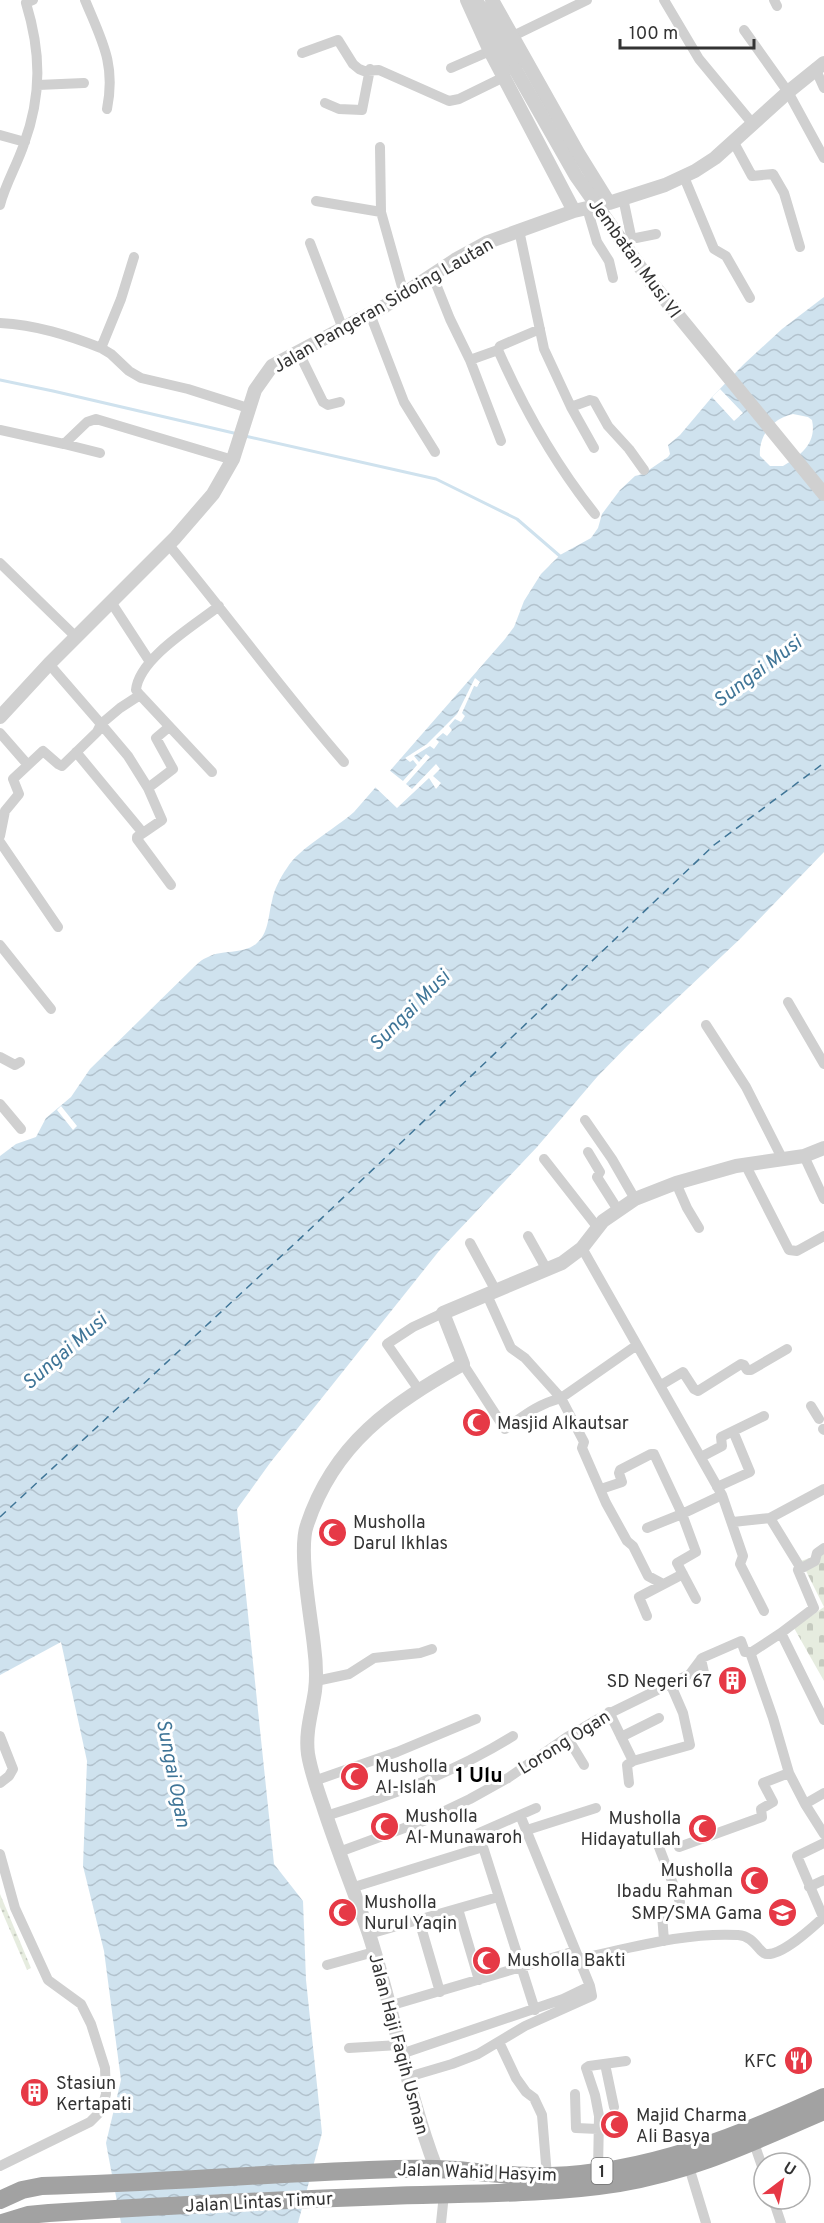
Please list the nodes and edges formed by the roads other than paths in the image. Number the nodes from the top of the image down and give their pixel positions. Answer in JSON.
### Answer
{"nodes":[{"id":1,"x":33,"y":0,"type":"edge"},
{"id":2,"x":85,"y":0,"type":"edge"},
{"id":3,"x":466,"y":0,"type":"edge"},
{"id":4,"x":477,"y":0,"type":"edge"},
{"id":5,"x":492,"y":0,"type":"edge"},
{"id":6,"x":587,"y":0,"type":"edge"},
{"id":7,"x":664,"y":0,"type":"edge"},
{"id":8,"x":744,"y":30,"type":"dead end"},
{"id":9,"x":513,"y":36,"type":"junction"},
{"id":10,"x":490,"y":51,"type":"junction"},
{"id":11,"x":302,"y":53,"type":"dead end"},
{"id":12,"x":820,"y":66,"type":"edge"},
{"id":13,"x":451,"y":68,"type":"dead end"},
{"id":14,"x":370,"y":69,"type":"junction"},
{"id":15,"x":504,"y":77,"type":"junction"},
{"id":16,"x":84,"y":83,"type":"dead end"},
{"id":17,"x":38,"y":85,"type":"junction"},
{"id":18,"x":824,"y":88,"type":"edge"},
{"id":19,"x":788,"y":92,"type":"junction"},
{"id":20,"x":325,"y":103,"type":"dead end"},
{"id":21,"x":107,"y":109,"type":"dead end"},
{"id":22,"x":753,"y":123,"type":"junction"},
{"id":23,"x":0,"y":135,"type":"edge"},
{"id":24,"x":820,"y":137,"type":"edge"},
{"id":25,"x":733,"y":141,"type":"junction"},
{"id":26,"x":25,"y":142,"type":"junction"},
{"id":27,"x":380,"y":147,"type":"dead end"},
{"id":28,"x":824,"y":158,"type":"edge"},
{"id":29,"x":684,"y":177,"type":"junction"},
{"id":30,"x":623,"y":198,"type":"junction"},
{"id":31,"x":316,"y":201,"type":"dead end"},
{"id":32,"x":609,"y":203,"type":"junction"},
{"id":33,"x":0,"y":205,"type":"edge"},
{"id":34,"x":580,"y":210,"type":"junction"},
{"id":35,"x":381,"y":212,"type":"junction"},
{"id":36,"x":519,"y":230,"type":"junction"},
{"id":37,"x":656,"y":234,"type":"dead end"},
{"id":38,"x":310,"y":243,"type":"dead end"},
{"id":39,"x":800,"y":247,"type":"dead end"},
{"id":40,"x":134,"y":256,"type":"dead end"},
{"id":41,"x":432,"y":274,"type":"junction"},
{"id":42,"x":613,"y":279,"type":"dead end"},
{"id":43,"x":404,"y":294,"type":"junction"},
{"id":44,"x":750,"y":298,"type":"dead end"},
{"id":45,"x":370,"y":314,"type":"junction"},
{"id":46,"x":0,"y":323,"type":"edge"},
{"id":47,"x":540,"y":329,"type":"junction"},
{"id":48,"x":337,"y":332,"type":"junction"},
{"id":49,"x":101,"y":348,"type":"junction"},
{"id":50,"x":298,"y":351,"type":"junction"},
{"id":51,"x":498,"y":351,"type":"junction"},
{"id":52,"x":470,"y":360,"type":"junction"},
{"id":53,"x":340,"y":402,"type":"dead end"},
{"id":54,"x":571,"y":407,"type":"junction"},
{"id":55,"x":247,"y":413,"type":"junction"},
{"id":56,"x":0,"y":430,"type":"edge"},
{"id":57,"x":501,"y":441,"type":"dead end"},
{"id":58,"x":64,"y":444,"type":"junction"},
{"id":59,"x":594,"y":448,"type":"dead end"},
{"id":60,"x":435,"y":452,"type":"dead end"},
{"id":61,"x":100,"y":453,"type":"dead end"},
{"id":62,"x":233,"y":460,"type":"junction"},
{"id":63,"x":644,"y":470,"type":"dead end"},
{"id":64,"x":824,"y":494,"type":"edge"},
{"id":65,"x":595,"y":514,"type":"dead end"},
{"id":66,"x":168,"y":544,"type":"junction"},
{"id":67,"x":0,"y":562,"type":"edge"},
{"id":68,"x":111,"y":602,"type":"junction"},
{"id":69,"x":219,"y":606,"type":"junction"},
{"id":70,"x":76,"y":637,"type":"junction"},
{"id":71,"x":150,"y":662,"type":"junction"},
{"id":72,"x":49,"y":664,"type":"junction"},
{"id":73,"x":140,"y":695,"type":"junction"},
{"id":74,"x":0,"y":717,"type":"edge"},
{"id":75,"x":101,"y":724,"type":"junction"},
{"id":76,"x":169,"y":727,"type":"junction"},
{"id":77,"x":0,"y":733,"type":"edge"},
{"id":78,"x":76,"y":752,"type":"junction"},
{"id":79,"x":344,"y":762,"type":"dead end"},
{"id":80,"x":28,"y":765,"type":"junction"},
{"id":81,"x":212,"y":772,"type":"dead end"},
{"id":82,"x":148,"y":788,"type":"junction"},
{"id":83,"x":2,"y":829,"type":"edge"},
{"id":84,"x":143,"y":832,"type":"junction"},
{"id":85,"x":0,"y":842,"type":"edge"},
{"id":86,"x":171,"y":885,"type":"dead end"},
{"id":87,"x":58,"y":927,"type":"dead end"},
{"id":88,"x":0,"y":945,"type":"edge"},
{"id":89,"x":788,"y":1002,"type":"dead end"},
{"id":90,"x":51,"y":1008,"type":"dead end"},
{"id":91,"x":706,"y":1025,"type":"dead end"},
{"id":92,"x":0,"y":1057,"type":"edge"},
{"id":93,"x":21,"y":1062,"type":"dead end"},
{"id":94,"x":824,"y":1064,"type":"edge"},
{"id":95,"x":0,"y":1104,"type":"edge"},
{"id":96,"x":585,"y":1120,"type":"dead end"},
{"id":97,"x":21,"y":1129,"type":"dead end"},
{"id":98,"x":824,"y":1148,"type":"edge"},
{"id":99,"x":588,"y":1152,"type":"dead end"},
{"id":100,"x":804,"y":1156,"type":"junction"},
{"id":101,"x":782,"y":1158,"type":"junction"},
{"id":102,"x":544,"y":1159,"type":"dead end"},
{"id":103,"x":740,"y":1165,"type":"junction"},
{"id":104,"x":676,"y":1183,"type":"junction"},
{"id":105,"x":635,"y":1199,"type":"junction"},
{"id":106,"x":824,"y":1199,"type":"edge"},
{"id":107,"x":618,"y":1209,"type":"junction"},
{"id":108,"x":598,"y":1228,"type":"junction"},
{"id":109,"x":699,"y":1228,"type":"dead end"},
{"id":110,"x":528,"y":1236,"type":"dead end"},
{"id":111,"x":824,"y":1236,"type":"edge"},
{"id":112,"x":470,"y":1243,"type":"dead end"},
{"id":113,"x":581,"y":1248,"type":"junction"},
{"id":114,"x":547,"y":1270,"type":"junction"},
{"id":115,"x":491,"y":1293,"type":"junction"},
{"id":116,"x":442,"y":1313,"type":"junction"},
{"id":117,"x":637,"y":1345,"type":"junction"},
{"id":118,"x":787,"y":1349,"type":"dead end"},
{"id":119,"x":464,"y":1364,"type":"junction"},
{"id":120,"x":661,"y":1384,"type":"junction"},
{"id":121,"x":419,"y":1390,"type":"junction"},
{"id":122,"x":561,"y":1398,"type":"junction"},
{"id":123,"x":811,"y":1406,"type":"dead end"},
{"id":124,"x":764,"y":1416,"type":"dead end"},
{"id":125,"x":822,"y":1426,"type":"edge"},
{"id":126,"x":733,"y":1431,"type":"junction"},
{"id":127,"x":701,"y":1457,"type":"junction"},
{"id":128,"x":601,"y":1489,"type":"junction"},
{"id":129,"x":824,"y":1489,"type":"edge"},
{"id":130,"x":719,"y":1491,"type":"junction"},
{"id":131,"x":684,"y":1513,"type":"junction"},
{"id":132,"x":770,"y":1518,"type":"junction"},
{"id":133,"x":733,"y":1522,"type":"junction"},
{"id":134,"x":647,"y":1528,"type":"dead end"},
{"id":135,"x":824,"y":1548,"type":"edge"},
{"id":136,"x":800,"y":1567,"type":"junction"},
{"id":137,"x":683,"y":1574,"type":"junction"},
{"id":138,"x":663,"y":1584,"type":"junction"},
{"id":139,"x":696,"y":1599,"type":"dead end"},
{"id":140,"x":764,"y":1611,"type":"dead end"},
{"id":141,"x":647,"y":1616,"type":"dead end"},
{"id":142,"x":781,"y":1633,"type":"junction"},
{"id":143,"x":432,"y":1649,"type":"dead end"},
{"id":144,"x":752,"y":1652,"type":"junction"},
{"id":145,"x":701,"y":1659,"type":"junction"},
{"id":146,"x":705,"y":1677,"type":"dead end"},
{"id":147,"x":316,"y":1681,"type":"junction"},
{"id":148,"x":670,"y":1683,"type":"junction"},
{"id":149,"x":609,"y":1712,"type":"junction"},
{"id":150,"x":659,"y":1718,"type":"dead end"},
{"id":151,"x":476,"y":1719,"type":"dead end"},
{"id":152,"x":824,"y":1720,"type":"edge"},
{"id":153,"x":0,"y":1736,"type":"edge"},
{"id":154,"x":513,"y":1736,"type":"dead end"},
{"id":155,"x":567,"y":1737,"type":"junction"},
{"id":156,"x":621,"y":1737,"type":"junction"},
{"id":157,"x":633,"y":1761,"type":"junction"},
{"id":158,"x":584,"y":1765,"type":"dead end"},
{"id":159,"x":789,"y":1773,"type":"junction"},
{"id":160,"x":314,"y":1780,"type":"junction"},
{"id":161,"x":0,"y":1783,"type":"edge"},
{"id":162,"x":629,"y":1783,"type":"dead end"},
{"id":163,"x":824,"y":1793,"type":"edge"},
{"id":164,"x":805,"y":1804,"type":"junction"},
{"id":165,"x":536,"y":1808,"type":"dead end"},
{"id":166,"x":596,"y":1808,"type":"dead end"},
{"id":167,"x":520,"y":1815,"type":"junction"},
{"id":168,"x":326,"y":1816,"type":"junction"},
{"id":169,"x":527,"y":1830,"type":"junction"},
{"id":170,"x":824,"y":1834,"type":"edge"},
{"id":171,"x":657,"y":1842,"type":"dead end"},
{"id":172,"x":824,"y":1843,"type":"edge"},
{"id":173,"x":483,"y":1847,"type":"junction"},
{"id":174,"x":679,"y":1847,"type":"dead end"},
{"id":175,"x":339,"y":1852,"type":"junction"},
{"id":176,"x":0,"y":1854,"type":"edge"},
{"id":177,"x":824,"y":1880,"type":"edge"},
{"id":178,"x":809,"y":1887,"type":"junction"},
{"id":179,"x":351,"y":1888,"type":"junction"},
{"id":180,"x":498,"y":1897,"type":"junction"},
{"id":181,"x":458,"y":1909,"type":"junction"},
{"id":182,"x":824,"y":1918,"type":"edge"},
{"id":183,"x":419,"y":1920,"type":"junction"},
{"id":184,"x":369,"y":1934,"type":"junction"},
{"id":185,"x":664,"y":1941,"type":"junction"},
{"id":186,"x":374,"y":1952,"type":"junction"},
{"id":187,"x":576,"y":1956,"type":"junction"},
{"id":188,"x":327,"y":1965,"type":"dead end"},
{"id":189,"x":520,"y":1967,"type":"junction"},
{"id":190,"x":479,"y":1980,"type":"junction"},
{"id":191,"x":440,"y":1992,"type":"junction"},
{"id":192,"x":565,"y":2004,"type":"junction"},
{"id":193,"x":389,"y":2006,"type":"junction"},
{"id":194,"x":535,"y":2010,"type":"junction"},
{"id":195,"x":499,"y":2042,"type":"junction"},
{"id":196,"x":349,"y":2048,"type":"dead end"},
{"id":197,"x":400,"y":2050,"type":"junction"},
{"id":198,"x":626,"y":2061,"type":"dead end"},
{"id":199,"x":605,"y":2064,"type":"junction"},
{"id":200,"x":408,"y":2077,"type":"junction"},
{"id":201,"x":575,"y":2094,"type":"dead end"},
{"id":202,"x":824,"y":2097,"type":"edge"},
{"id":203,"x":615,"y":2107,"type":"dead end"},
{"id":204,"x":824,"y":2111,"type":"edge"},
{"id":205,"x":598,"y":2129,"type":"junction"},
{"id":206,"x":754,"y":2143,"type":"junction"},
{"id":207,"x":757,"y":2151,"type":"edge"},
{"id":208,"x":0,"y":2166,"type":"edge"},
{"id":209,"x":689,"y":2167,"type":"junction"},
{"id":210,"x":436,"y":2168,"type":"junction"},
{"id":211,"x":653,"y":2169,"type":"junction"},
{"id":212,"x":369,"y":2170,"type":"joint"},
{"id":213,"x":598,"y":2171,"type":"junction"},
{"id":214,"x":547,"y":2176,"type":"junction"},
{"id":215,"x":444,"y":2194,"type":"junction"},
{"id":216,"x":374,"y":2196,"type":"joint"},
{"id":217,"x":0,"y":2200,"type":"edge"},
{"id":218,"x":2,"y":2223,"type":"edge"},
{"id":219,"x":441,"y":2223,"type":"edge"},
{"id":220,"x":706,"y":2223,"type":"edge"}],
"edges":[{"from":1,"to":17,"type":"street"},
{"from":2,"to":21,"type":"street"},
{"from":3,"to":10,"type":"street"},
{"from":4,"to":64,"type":"street","name":"Jembatan Musi VI","bridge":true},
{"from":5,"to":9,"type":"street"},
{"from":6,"to":9,"type":"street"},
{"from":7,"to":22,"type":"street"},
{"from":8,"to":19,"type":"street"},
{"from":9,"to":32,"type":"street"},
{"from":10,"to":13,"type":"street"},
{"from":10,"to":15,"type":"street"},
{"from":11,"to":14,"type":"street"},
{"from":12,"to":18,"type":"street"},
{"from":12,"to":19,"type":"street","name":"Jalan Pangeran Sidoing Lautan"},
{"from":14,"to":15,"type":"street"},
{"from":14,"to":20,"type":"street"},
{"from":15,"to":34,"type":"street"},
{"from":16,"to":17,"type":"street"},
{"from":17,"to":26,"type":"street"},
{"from":19,"to":22,"type":"street","name":"Jalan Pangeran Sidoing Lautan"},
{"from":19,"to":24,"type":"street"},
{"from":22,"to":25,"type":"street","name":"Jalan Pangeran Sidoing Lautan"},
{"from":23,"to":26,"type":"street"},
{"from":24,"to":28,"type":"street"},
{"from":25,"to":29,"type":"street","name":"Jalan Pangeran Sidoing Lautan"},
{"from":25,"to":39,"type":"street"},
{"from":26,"to":33,"type":"street"},
{"from":27,"to":35,"type":"street"},
{"from":29,"to":30,"type":"street","name":"Jalan Pangeran Sidoing Lautan"},
{"from":29,"to":44,"type":"street"},
{"from":30,"to":32,"type":"street","name":"Jalan Pangeran Sidoing Lautan"},
{"from":30,"to":37,"type":"street"},
{"from":31,"to":35,"type":"street"},
{"from":32,"to":34,"type":"street","name":"Jalan Pangeran Sidoing Lautan"},
{"from":34,"to":36,"type":"street","name":"Jalan Pangeran Sidoing Lautan"},
{"from":34,"to":42,"type":"street"},
{"from":35,"to":43,"type":"street"},
{"from":36,"to":41,"type":"street","name":"Jalan Pangeran Sidoing Lautan"},
{"from":36,"to":47,"type":"street"},
{"from":38,"to":48,"type":"street"},
{"from":40,"to":49,"type":"street"},
{"from":41,"to":43,"type":"street","name":"Jalan Pangeran Sidoing Lautan"},
{"from":41,"to":52,"type":"street"},
{"from":43,"to":45,"type":"street","name":"Jalan Pangeran Sidoing Lautan"},
{"from":45,"to":48,"type":"street","name":"Jalan Pangeran Sidoing Lautan"},
{"from":45,"to":60,"type":"street"},
{"from":46,"to":49,"type":"street"},
{"from":47,"to":51,"type":"street"},
{"from":47,"to":54,"type":"street"},
{"from":48,"to":50,"type":"street","name":"Jalan Pangeran Sidoing Lautan"},
{"from":49,"to":55,"type":"street"},
{"from":50,"to":53,"type":"street"},
{"from":50,"to":55,"type":"street","name":"Jalan Pangeran Sidoing Lautan"},
{"from":51,"to":52,"type":"street"},
{"from":51,"to":65,"type":"street"},
{"from":52,"to":57,"type":"street"},
{"from":54,"to":59,"type":"street"},
{"from":54,"to":63,"type":"street"},
{"from":55,"to":62,"type":"street","name":"Jalan Pangeran Sidoing Lautan"},
{"from":56,"to":58,"type":"street"},
{"from":58,"to":61,"type":"street"},
{"from":58,"to":62,"type":"street"},
{"from":62,"to":66,"type":"street"},
{"from":66,"to":68,"type":"street"},
{"from":66,"to":69,"type":"street"},
{"from":67,"to":70,"type":"street"},
{"from":68,"to":70,"type":"street"},
{"from":68,"to":71,"type":"street"},
{"from":69,"to":71,"type":"street"},
{"from":69,"to":79,"type":"street"},
{"from":70,"to":72,"type":"street"},
{"from":71,"to":73,"type":"street"},
{"from":72,"to":74,"type":"street"},
{"from":72,"to":75,"type":"street"},
{"from":73,"to":75,"type":"street"},
{"from":73,"to":76,"type":"street"},
{"from":75,"to":78,"type":"street"},
{"from":75,"to":82,"type":"street"},
{"from":76,"to":81,"type":"street"},
{"from":76,"to":82,"type":"street"},
{"from":77,"to":80,"type":"street"},
{"from":78,"to":80,"type":"street"},
{"from":78,"to":84,"type":"street"},
{"from":80,"to":83,"type":"street"},
{"from":82,"to":84,"type":"street"},
{"from":84,"to":86,"type":"street"},
{"from":85,"to":87,"type":"street"},
{"from":88,"to":90,"type":"street"},
{"from":89,"to":94,"type":"street"},
{"from":91,"to":101,"type":"street"},
{"from":92,"to":93,"type":"street"},
{"from":95,"to":97,"type":"street"},
{"from":96,"to":105,"type":"street"},
{"from":98,"to":100,"type":"street"},
{"from":99,"to":107,"type":"street"},
{"from":100,"to":101,"type":"street"},
{"from":100,"to":106,"type":"street"},
{"from":101,"to":103,"type":"street"},
{"from":102,"to":108,"type":"street"},
{"from":103,"to":104,"type":"street"},
{"from":103,"to":111,"type":"street"},
{"from":104,"to":105,"type":"street"},
{"from":104,"to":109,"type":"street"},
{"from":105,"to":107,"type":"street"},
{"from":107,"to":108,"type":"street"},
{"from":108,"to":113,"type":"street"},
{"from":110,"to":114,"type":"street"},
{"from":112,"to":115,"type":"street"},
{"from":113,"to":114,"type":"street"},
{"from":113,"to":117,"type":"street"},
{"from":114,"to":115,"type":"street"},
{"from":115,"to":116,"type":"street"},
{"from":115,"to":122,"type":"street"},
{"from":116,"to":119,"type":"street"},
{"from":116,"to":121,"type":"street"},
{"from":117,"to":120,"type":"street"},
{"from":117,"to":122,"type":"street"},
{"from":118,"to":120,"type":"street"},
{"from":119,"to":121,"type":"street","name":"Jalan Haji Faqih Usman"},
{"from":119,"to":122,"type":"street"},
{"from":120,"to":127,"type":"street"},
{"from":121,"to":147,"type":"street","name":"Jalan Haji Faqih Usman"},
{"from":122,"to":128,"type":"street"},
{"from":123,"to":125,"type":"street"},
{"from":124,"to":126,"type":"street"},
{"from":126,"to":127,"type":"street"},
{"from":126,"to":130,"type":"street"},
{"from":127,"to":130,"type":"street"},
{"from":128,"to":131,"type":"street"},
{"from":128,"to":138,"type":"street"},
{"from":129,"to":132,"type":"street"},
{"from":130,"to":131,"type":"street"},
{"from":130,"to":133,"type":"street"},
{"from":131,"to":134,"type":"street"},
{"from":131,"to":137,"type":"street"},
{"from":132,"to":133,"type":"street"},
{"from":132,"to":136,"type":"street"},
{"from":133,"to":140,"type":"street"},
{"from":135,"to":136,"type":"street"},
{"from":136,"to":142,"type":"street"},
{"from":137,"to":138,"type":"street"},
{"from":137,"to":139,"type":"street"},
{"from":138,"to":141,"type":"street"},
{"from":142,"to":144,"type":"street"},
{"from":142,"to":152,"type":"street"},
{"from":143,"to":147,"type":"street"},
{"from":144,"to":145,"type":"street"},
{"from":144,"to":159,"type":"street"},
{"from":145,"to":146,"type":"street"},
{"from":145,"to":148,"type":"street","name":"Lorong Ogan"},
{"from":147,"to":160,"type":"street","name":"Jalan Haji Faqih Usman"},
{"from":148,"to":149,"type":"street","name":"Lorong Ogan"},
{"from":148,"to":157,"type":"street"},
{"from":149,"to":155,"type":"street","name":"Lorong Ogan"},
{"from":149,"to":156,"type":"street"},
{"from":150,"to":156,"type":"street"},
{"from":151,"to":160,"type":"street"},
{"from":153,"to":161,"type":"street"},
{"from":154,"to":168,"type":"street"},
{"from":155,"to":158,"type":"street"},
{"from":155,"to":175,"type":"street","name":"Lorong Ogan"},
{"from":156,"to":157,"type":"street"},
{"from":157,"to":162,"type":"street"},
{"from":159,"to":164,"type":"street"},
{"from":159,"to":174,"type":"street"},
{"from":160,"to":168,"type":"street","name":"Jalan Haji Faqih Usman"},
{"from":163,"to":164,"type":"street"},
{"from":164,"to":170,"type":"street"},
{"from":165,"to":167,"type":"street"},
{"from":166,"to":169,"type":"street"},
{"from":167,"to":169,"type":"street"},
{"from":167,"to":173,"type":"street"},
{"from":168,"to":175,"type":"street","name":"Jalan Haji Faqih Usman"},
{"from":169,"to":187,"type":"street"},
{"from":171,"to":185,"type":"street"},
{"from":172,"to":178,"type":"street"},
{"from":173,"to":179,"type":"street"},
{"from":173,"to":180,"type":"street"},
{"from":175,"to":179,"type":"street","name":"Jalan Haji Faqih Usman"},
{"from":176,"to":208,"type":"street"},
{"from":177,"to":178,"type":"street"},
{"from":178,"to":182,"type":"street"},
{"from":179,"to":184,"type":"street","name":"Jalan Haji Faqih Usman"},
{"from":180,"to":181,"type":"street"},
{"from":180,"to":189,"type":"street"},
{"from":181,"to":183,"type":"street"},
{"from":181,"to":190,"type":"street"},
{"from":182,"to":185,"type":"street"},
{"from":183,"to":184,"type":"street"},
{"from":183,"to":191,"type":"street"},
{"from":184,"to":186,"type":"street","name":"Jalan Haji Faqih Usman"},
{"from":185,"to":187,"type":"street"},
{"from":186,"to":188,"type":"street"},
{"from":186,"to":193,"type":"street","name":"Jalan Haji Faqih Usman"},
{"from":187,"to":189,"type":"street"},
{"from":187,"to":192,"type":"street"},
{"from":189,"to":190,"type":"street"},
{"from":189,"to":194,"type":"street"},
{"from":190,"to":191,"type":"street"},
{"from":191,"to":193,"type":"street"},
{"from":192,"to":194,"type":"street"},
{"from":192,"to":195,"type":"street"},
{"from":193,"to":197,"type":"street","name":"Jalan Haji Faqih Usman"},
{"from":194,"to":197,"type":"street"},
{"from":195,"to":200,"type":"street"},
{"from":195,"to":214,"type":"street"},
{"from":196,"to":197,"type":"street"},
{"from":197,"to":200,"type":"street","name":"Jalan Haji Faqih Usman"},
{"from":198,"to":199,"type":"street"},
{"from":199,"to":203,"type":"street"},
{"from":199,"to":205,"type":"street"},
{"from":200,"to":210,"type":"street","name":"Jalan Haji Faqih Usman"},
{"from":201,"to":205,"type":"street"},
{"from":202,"to":211,"type":"highway","name":"Jalan Wahid Hasyim","number":"1"},
{"from":204,"to":206,"type":"highway","name":"Jalan Wahid Hasyim","number":"1"},
{"from":205,"to":213,"type":"street"},
{"from":206,"to":207,"type":"street"},
{"from":206,"to":209,"type":"highway","name":"Jalan Wahid Hasyim","number":"1"},
{"from":209,"to":211,"type":"highway","name":"Jalan Wahid Hasyim","number":"1"},
{"from":209,"to":220,"type":"street"},
{"from":210,"to":212,"type":"highway","name":"Jalan Wahid Hasyim","number":"1"},
{"from":210,"to":214,"type":"highway","name":"Jalan Wahid Hasyim","number":"1"},
{"from":211,"to":213,"type":"highway","name":"Jalan Wahid Hasyim","number":"1"},
{"from":211,"to":215,"type":"highway","name":"Jalan Wahid Hasyim","number":"1"},
{"from":212,"to":217,"type":"highway","name":"Jalan Lintas Timur","number":"1"},
{"from":213,"to":214,"type":"highway","name":"Jalan Wahid Hasyim","number":"1"},
{"from":215,"to":216,"type":"highway","name":"Jalan Wahid Hasyim","number":"1"},
{"from":215,"to":219,"type":"street"},
{"from":216,"to":218,"type":"highway","name":"Jalan Lintas Timur","number":"1"}]}
